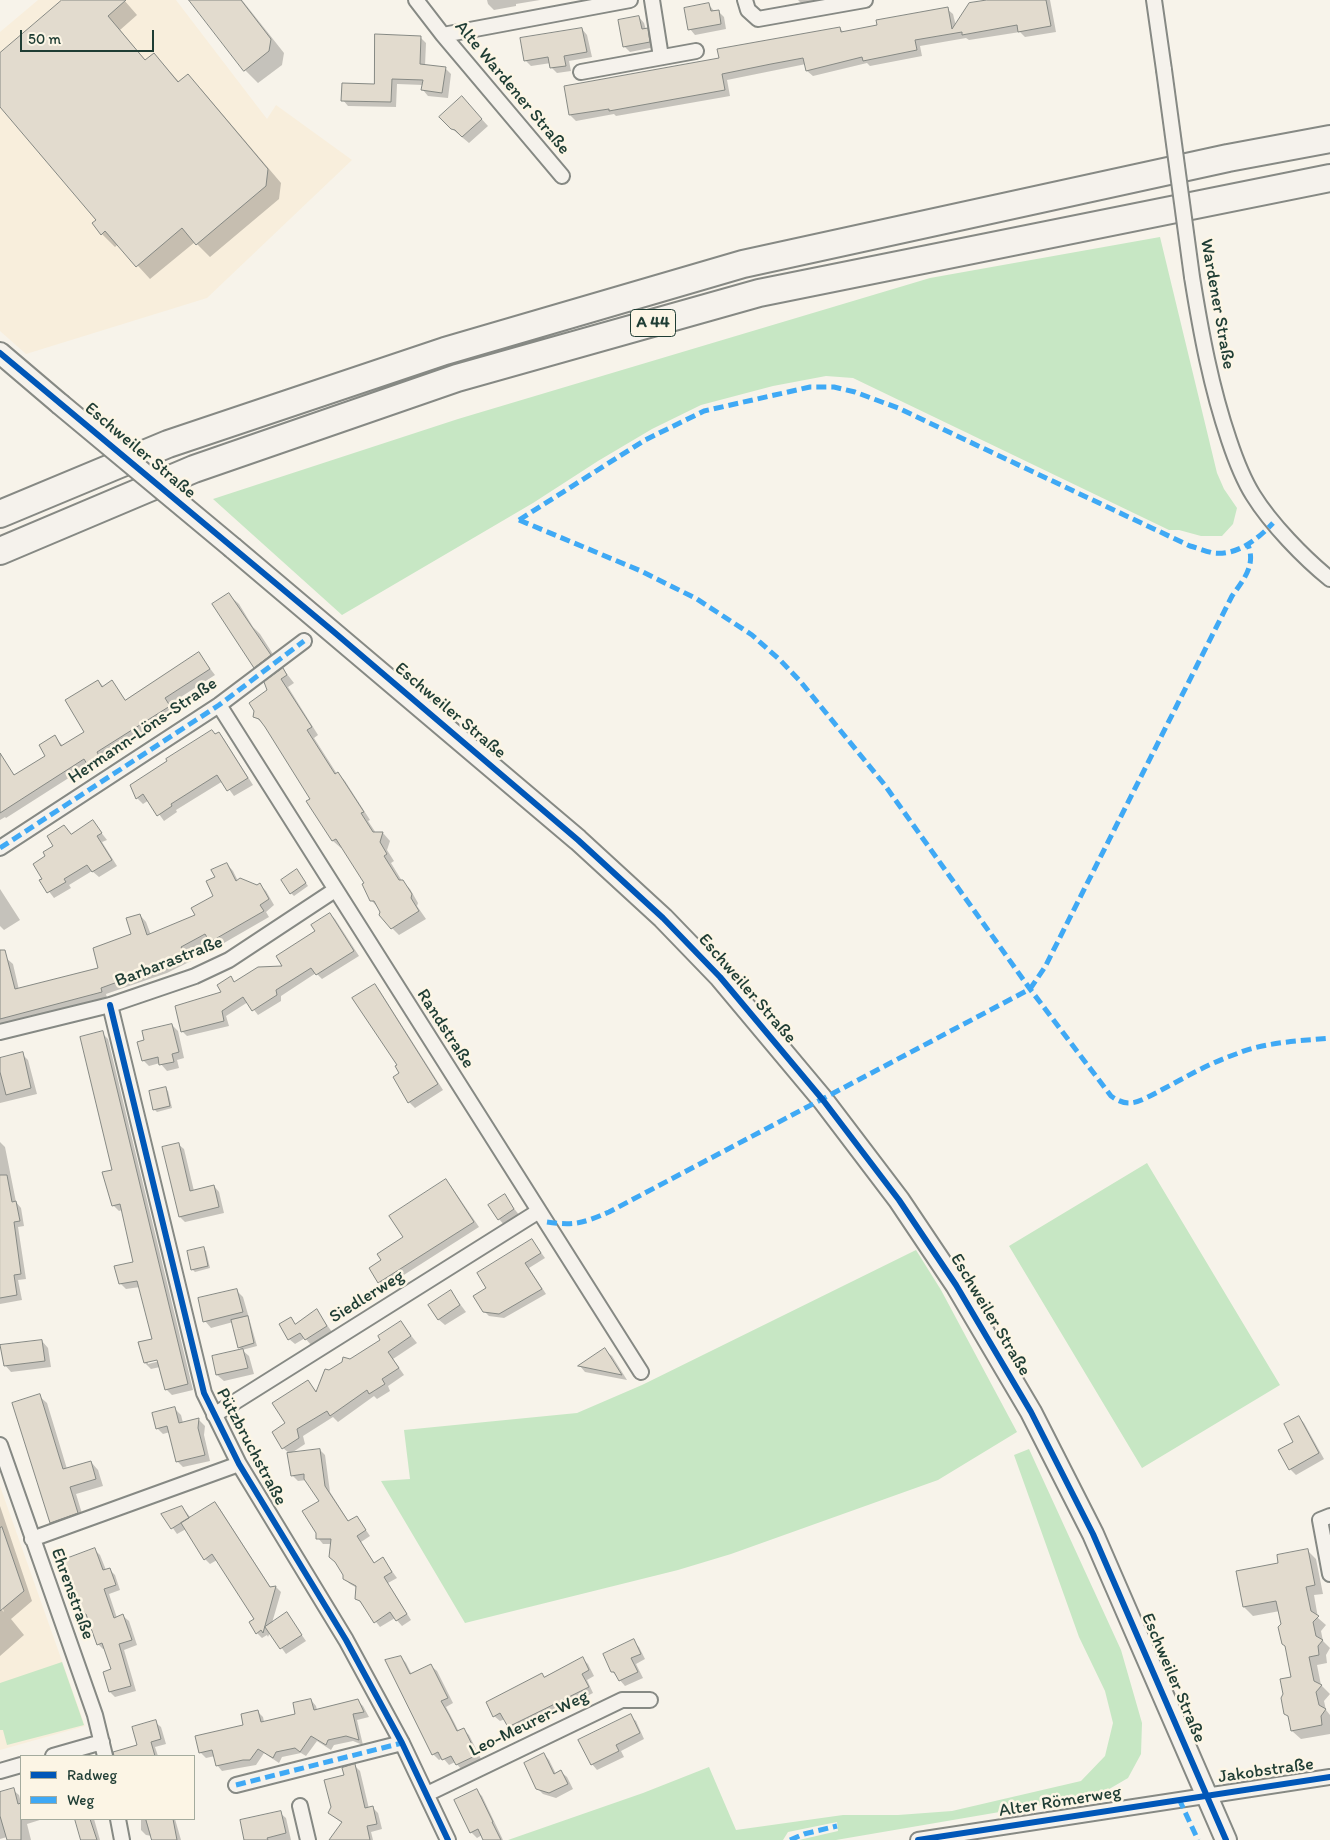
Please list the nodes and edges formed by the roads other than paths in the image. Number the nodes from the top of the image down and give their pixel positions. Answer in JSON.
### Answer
{"nodes":[{"id":1,"x":416,"y":0,"type":"edge"},
{"id":2,"x":630,"y":0,"type":"edge"},
{"id":3,"x":652,"y":0,"type":"edge"},
{"id":4,"x":745,"y":0,"type":"edge"},
{"id":5,"x":865,"y":0,"type":"edge"},
{"id":6,"x":1154,"y":0,"type":"edge"},
{"id":7,"x":848,"y":2,"type":"edge"},
{"id":8,"x":443,"y":35,"type":"junction"},
{"id":9,"x":696,"y":51,"type":"dead end"},
{"id":10,"x":661,"y":57,"type":"junction"},
{"id":11,"x":581,"y":72,"type":"dead end"},
{"id":12,"x":1330,"y":139,"type":"edge"},
{"id":13,"x":562,"y":176,"type":"dead end"},
{"id":14,"x":1330,"y":178,"type":"edge"},
{"id":15,"x":0,"y":353,"type":"edge"},
{"id":16,"x":0,"y":514,"type":"edge"},
{"id":17,"x":0,"y":551,"type":"edge"},
{"id":18,"x":1330,"y":579,"type":"edge"},
{"id":19,"x":304,"y":641,"type":"dead end"},
{"id":20,"x":219,"y":705,"type":"junction"},
{"id":21,"x":0,"y":848,"type":"edge"},
{"id":22,"x":335,"y":890,"type":"junction"},
{"id":23,"x":110,"y":1005,"type":"junction"},
{"id":24,"x":0,"y":1032,"type":"edge"},
{"id":25,"x":539,"y":1211,"type":"junction"},
{"id":26,"x":641,"y":1372,"type":"dead end"},
{"id":27,"x":214,"y":1415,"type":"junction"},
{"id":28,"x":0,"y":1445,"type":"edge"},
{"id":29,"x":240,"y":1464,"type":"junction"},
{"id":30,"x":1330,"y":1516,"type":"edge"},
{"id":31,"x":32,"y":1539,"type":"junction"},
{"id":32,"x":1330,"y":1574,"type":"edge"},
{"id":33,"x":650,"y":1700,"type":"dead end"},
{"id":34,"x":402,"y":1743,"type":"junction"},
{"id":35,"x":103,"y":1749,"type":"edge"},
{"id":36,"x":60,"y":1755,"type":"edge"},
{"id":37,"x":20,"y":1765,"type":"edge"},
{"id":38,"x":0,"y":1771,"type":"edge"},
{"id":39,"x":1330,"y":1777,"type":"edge"},
{"id":40,"x":236,"y":1785,"type":"dead end"},
{"id":41,"x":427,"y":1794,"type":"junction"},
{"id":42,"x":1207,"y":1795,"type":"junction"},
{"id":43,"x":300,"y":1806,"type":"dead end"},
{"id":44,"x":118,"y":1820,"type":"edge"},
{"id":45,"x":122,"y":1840,"type":"edge"},
{"id":46,"x":308,"y":1840,"type":"edge"},
{"id":47,"x":448,"y":1840,"type":"edge"},
{"id":48,"x":918,"y":1840,"type":"edge"},
{"id":49,"x":1226,"y":1840,"type":"edge"}],
"edges":[{"from":1,"to":8,"type":"street","name":"Alte Wardener Straße"},
{"from":2,"to":8,"type":"street"},
{"from":3,"to":10,"type":"street"},
{"from":4,"to":7,"type":"street"},
{"from":5,"to":7,"type":"street"},
{"from":6,"to":18,"type":"street","name":"Wardener Straße","bridge":true},
{"from":8,"to":13,"type":"street","name":"Alte Wardener Straße"},
{"from":9,"to":10,"type":"street"},
{"from":10,"to":11,"type":"street"},
{"from":12,"to":16,"type":"highway","number":"A 44"},
{"from":14,"to":17,"type":"highway","number":"A 44"},
{"from":15,"to":42,"type":"street","name":"Eschweiler Straße","bridge":true},
{"from":19,"to":20,"type":"street","name":"Hermann-Löns-Straße"},
{"from":20,"to":21,"type":"street","name":"Hermann-Löns-Straße"},
{"from":20,"to":22,"type":"street","name":"Randstraße"},
{"from":22,"to":23,"type":"street","name":"Barbarastraße"},
{"from":22,"to":25,"type":"street","name":"Randstraße"},
{"from":23,"to":24,"type":"street","name":"Barbarastraße"},
{"from":23,"to":27,"type":"street","name":"Pützbruchstraße"},
{"from":25,"to":26,"type":"street","name":"Randstraße"},
{"from":25,"to":27,"type":"street","name":"Siedlerweg"},
{"from":27,"to":29,"type":"street","name":"Pützbruchstraße"},
{"from":28,"to":31,"type":"street","name":"Ehrenstraße"},
{"from":29,"to":31,"type":"street"},
{"from":29,"to":34,"type":"street","name":"Pützbruchstraße"},
{"from":30,"to":32,"type":"street"},
{"from":31,"to":35,"type":"street","name":"Ehrenstraße"},
{"from":33,"to":41,"type":"street","name":"Leo-Meurer-Weg"},
{"from":34,"to":40,"type":"street"},
{"from":34,"to":41,"type":"street","name":"Pützbruchstraße"},
{"from":35,"to":36,"type":"street"},
{"from":37,"to":38,"type":"street"},
{"from":39,"to":42,"type":"street","name":"Jakobstraße"},
{"from":41,"to":47,"type":"street","name":"Pützbruchstraße"},
{"from":42,"to":48,"type":"street","name":"Alter Römerweg"},
{"from":42,"to":49,"type":"street","name":"Eschweiler Straße"},
{"from":43,"to":46,"type":"street"},
{"from":44,"to":45,"type":"street"}]}
